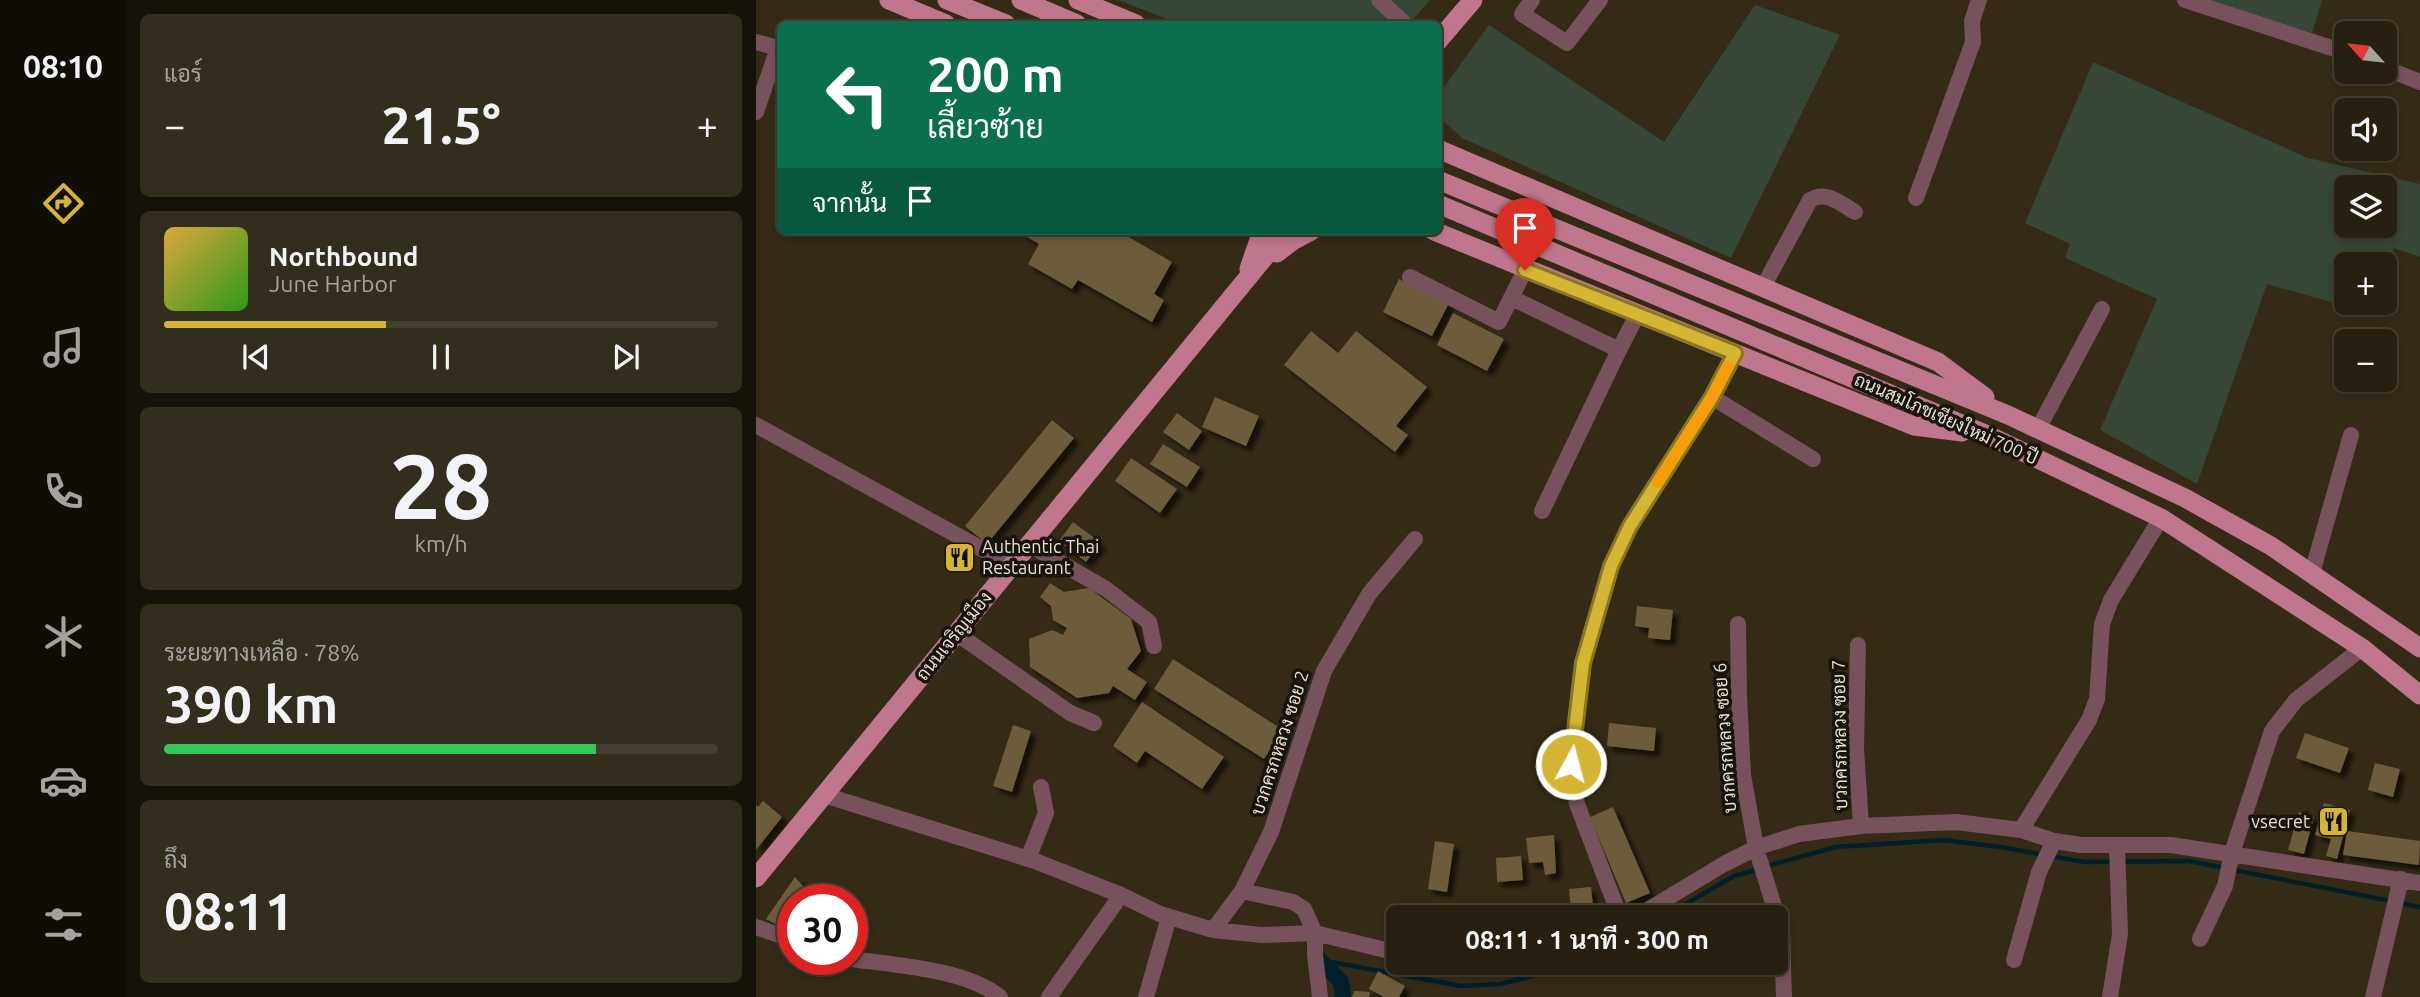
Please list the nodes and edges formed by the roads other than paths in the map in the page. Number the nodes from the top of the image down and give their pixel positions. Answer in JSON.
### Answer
{"nodes":[{"id":1,"x":889,"y":0,"type":"edge"},
{"id":2,"x":947,"y":0,"type":"edge"},
{"id":3,"x":1021,"y":0,"type":"edge"},
{"id":4,"x":1078,"y":0,"type":"edge"},
{"id":5,"x":1379,"y":0,"type":"edge"},
{"id":6,"x":1474,"y":0,"type":"edge"},
{"id":7,"x":1532,"y":0,"type":"edge"},
{"id":8,"x":1600,"y":0,"type":"edge"},
{"id":9,"x":1979,"y":0,"type":"edge"},
{"id":10,"x":2185,"y":0,"type":"edge"},
{"id":11,"x":939,"y":21,"type":"edge"},
{"id":12,"x":999,"y":21,"type":"edge"},
{"id":13,"x":1070,"y":21,"type":"edge"},
{"id":14,"x":1129,"y":21,"type":"edge"},
{"id":15,"x":1402,"y":21,"type":"edge"},
{"id":16,"x":1442,"y":36,"type":"edge"},
{"id":17,"x":756,"y":42,"type":"edge"},
{"id":18,"x":777,"y":48,"type":"edge"},
{"id":19,"x":2334,"y":48,"type":"edge"},
{"id":20,"x":777,"y":51,"type":"edge"},
{"id":21,"x":2398,"y":73,"type":"edge"},
{"id":22,"x":2420,"y":82,"type":"edge"},
{"id":23,"x":756,"y":112,"type":"edge"},
{"id":24,"x":1442,"y":136,"type":"edge"},
{"id":25,"x":1442,"y":151,"type":"edge"},
{"id":26,"x":1474,"y":163,"type":"junction"},
{"id":27,"x":1442,"y":182,"type":"edge"},
{"id":28,"x":1916,"y":198,"type":"dead end"},
{"id":29,"x":1442,"y":206,"type":"edge"},
{"id":30,"x":1855,"y":212,"type":"dead end"},
{"id":31,"x":1442,"y":234,"type":"edge"},
{"id":32,"x":1261,"y":235,"type":"edge"},
{"id":33,"x":1283,"y":235,"type":"edge"},
{"id":34,"x":1303,"y":235,"type":"edge"},
{"id":35,"x":1525,"y":270,"type":"junction"},
{"id":36,"x":1410,"y":277,"type":"dead end"},
{"id":37,"x":1245,"y":280,"type":"junction"},
{"id":38,"x":1763,"y":286,"type":"junction"},
{"id":39,"x":1512,"y":298,"type":"junction"},
{"id":40,"x":2102,"y":309,"type":"dead end"},
{"id":41,"x":1637,"y":315,"type":"junction"},
{"id":42,"x":1619,"y":350,"type":"junction"},
{"id":43,"x":1735,"y":353,"type":"junction"},
{"id":44,"x":1712,"y":397,"type":"junction"},
{"id":45,"x":2008,"y":415,"type":"junction"},
{"id":46,"x":756,"y":425,"type":"edge"},
{"id":47,"x":2038,"y":429,"type":"junction"},
{"id":48,"x":2351,"y":435,"type":"dead end"},
{"id":49,"x":1990,"y":436,"type":"junction"},
{"id":50,"x":1813,"y":459,"type":"dead end"},
{"id":51,"x":1542,"y":512,"type":"dead end"},
{"id":52,"x":2161,"y":518,"type":"junction"},
{"id":53,"x":1415,"y":539,"type":"dead end"},
{"id":54,"x":1028,"y":544,"type":"junction"},
{"id":55,"x":1011,"y":565,"type":"junction"},
{"id":56,"x":2312,"y":573,"type":"junction"},
{"id":57,"x":1738,"y":625,"type":"dead end"},
{"id":58,"x":956,"y":633,"type":"junction"},
{"id":59,"x":1858,"y":645,"type":"dead end"},
{"id":60,"x":1154,"y":646,"type":"dead end"},
{"id":61,"x":2362,"y":648,"type":"junction"},
{"id":62,"x":2420,"y":648,"type":"edge"},
{"id":63,"x":2420,"y":695,"type":"edge"},
{"id":64,"x":1094,"y":723,"type":"dead end"},
{"id":65,"x":1041,"y":787,"type":"dead end"},
{"id":66,"x":824,"y":795,"type":"junction"},
{"id":67,"x":1861,"y":825,"type":"junction"},
{"id":68,"x":2021,"y":830,"type":"junction"},
{"id":69,"x":2054,"y":841,"type":"junction"},
{"id":70,"x":2117,"y":846,"type":"junction"},
{"id":71,"x":1756,"y":848,"type":"junction"},
{"id":72,"x":2232,"y":853,"type":"junction"},
{"id":73,"x":1028,"y":859,"type":"junction"},
{"id":74,"x":758,"y":871,"type":"edge"},
{"id":75,"x":2401,"y":879,"type":"junction"},
{"id":76,"x":2420,"y":883,"type":"edge"},
{"id":77,"x":1242,"y":891,"type":"junction"},
{"id":78,"x":1121,"y":895,"type":"junction"},
{"id":79,"x":1615,"y":905,"type":"edge"},
{"id":80,"x":1656,"y":905,"type":"edge"},
{"id":81,"x":1169,"y":917,"type":"junction"},
{"id":82,"x":756,"y":927,"type":"edge"},
{"id":83,"x":1213,"y":930,"type":"junction"},
{"id":84,"x":1315,"y":933,"type":"junction"},
{"id":85,"x":777,"y":934,"type":"edge"},
{"id":86,"x":2200,"y":939,"type":"dead end"},
{"id":87,"x":1386,"y":950,"type":"edge"},
{"id":88,"x":2014,"y":960,"type":"dead end"},
{"id":89,"x":868,"y":961,"type":"edge"},
{"id":90,"x":1000,"y":997,"type":"edge"},
{"id":91,"x":1049,"y":997,"type":"edge"},
{"id":92,"x":1146,"y":997,"type":"edge"},
{"id":93,"x":1320,"y":997,"type":"edge"},
{"id":94,"x":1784,"y":997,"type":"edge"},
{"id":95,"x":2110,"y":997,"type":"edge"},
{"id":96,"x":2373,"y":997,"type":"edge"}],
"edges":[{"from":1,"to":11,"type":"main road"},
{"from":2,"to":12,"type":"main road"},
{"from":3,"to":13,"type":"main road"},
{"from":4,"to":14,"type":"main road"},
{"from":5,"to":15,"type":"street"},
{"from":6,"to":16,"type":"main road"},
{"from":7,"to":8,"type":"street"},
{"from":9,"to":28,"type":"street"},
{"from":10,"to":19,"type":"street"},
{"from":17,"to":18,"type":"street"},
{"from":20,"to":23,"type":"street"},
{"from":21,"to":22,"type":"street"},
{"from":24,"to":26,"type":"main road"},
{"from":25,"to":26,"type":"main road"},
{"from":26,"to":38,"type":"main road"},
{"from":27,"to":45,"type":"main road","name":"ถนนสมโภชเชียงใหม่ 700 ปี"},
{"from":29,"to":49,"type":"main road","name":"ถนนสมโภชเชียงใหม่ 700 ปี"},
{"from":30,"to":38,"type":"street"},
{"from":31,"to":35,"type":"main road"},
{"from":32,"to":37,"type":"main road"},
{"from":33,"to":37,"type":"main road","name":"ถนนเจริญเมือง"},
{"from":34,"to":37,"type":"main road"},
{"from":35,"to":39,"type":"street"},
{"from":35,"to":41,"type":"main road"},
{"from":36,"to":39,"type":"street"},
{"from":37,"to":54,"type":"main road","name":"ถนนเจริญเมือง"},
{"from":38,"to":45,"type":"main road"},
{"from":39,"to":42,"type":"street"},
{"from":40,"to":47,"type":"street"},
{"from":41,"to":42,"type":"street"},
{"from":41,"to":43,"type":"main road"},
{"from":42,"to":51,"type":"street"},
{"from":43,"to":44,"type":"street"},
{"from":43,"to":49,"type":"main road"},
{"from":44,"to":50,"type":"street"},
{"from":44,"to":79,"type":"street"},
{"from":45,"to":47,"type":"main road","name":"ถนนสมโภชเชียงใหม่ 700 ปี"},
{"from":46,"to":55,"type":"street"},
{"from":47,"to":56,"type":"main road","name":"ถนนสมโภชเชียงใหม่ 700 ปี"},
{"from":48,"to":56,"type":"street"},
{"from":49,"to":52,"type":"main road","name":"ถนนสมโภชเชียงใหม่ 700 ปี"},
{"from":52,"to":61,"type":"main road","name":"ถนนสมโภชเชียงใหม่ 700 ปี"},
{"from":52,"to":68,"type":"street"},
{"from":53,"to":77,"type":"street","name":"บวกครกหลวง ซอย 2"},
{"from":54,"to":55,"type":"main road","name":"ถนนเจริญเมือง"},
{"from":54,"to":60,"type":"street"},
{"from":55,"to":58,"type":"main road","name":"ถนนเจริญเมือง"},
{"from":56,"to":62,"type":"main road","name":"ถนนสมโภชเชียงใหม่ 700 ปี"},
{"from":57,"to":71,"type":"street","name":"บวกครกหลวง ซอย 6"},
{"from":58,"to":64,"type":"street"},
{"from":58,"to":66,"type":"main road","name":"ถนนเจริญเมือง"},
{"from":59,"to":67,"type":"street","name":"บวกครกหลวง ซอย 7"},
{"from":61,"to":63,"type":"main road","name":"ถนนสมโภชเชียงใหม่ 700 ปี"},
{"from":61,"to":72,"type":"street"},
{"from":65,"to":73,"type":"street"},
{"from":66,"to":73,"type":"street"},
{"from":66,"to":74,"type":"main road","name":"ถนนเจริญเมือง"},
{"from":67,"to":68,"type":"street"},
{"from":67,"to":71,"type":"street"},
{"from":68,"to":69,"type":"street"},
{"from":69,"to":70,"type":"street"},
{"from":69,"to":88,"type":"street"},
{"from":70,"to":72,"type":"street"},
{"from":70,"to":95,"type":"street"},
{"from":71,"to":80,"type":"street"},
{"from":71,"to":94,"type":"street","name":"บวกครกหลวง ซอย 6"},
{"from":72,"to":75,"type":"street"},
{"from":72,"to":86,"type":"street"},
{"from":73,"to":78,"type":"street"},
{"from":75,"to":76,"type":"street"},
{"from":75,"to":96,"type":"street"},
{"from":77,"to":83,"type":"street","name":"บวกครกหลวง ซอย 2"},
{"from":77,"to":84,"type":"street"},
{"from":78,"to":81,"type":"street"},
{"from":78,"to":91,"type":"street"},
{"from":81,"to":83,"type":"street"},
{"from":81,"to":92,"type":"street"},
{"from":82,"to":85,"type":"street"},
{"from":83,"to":84,"type":"street"},
{"from":84,"to":87,"type":"street"},
{"from":84,"to":93,"type":"street"},
{"from":89,"to":90,"type":"street"}]}
